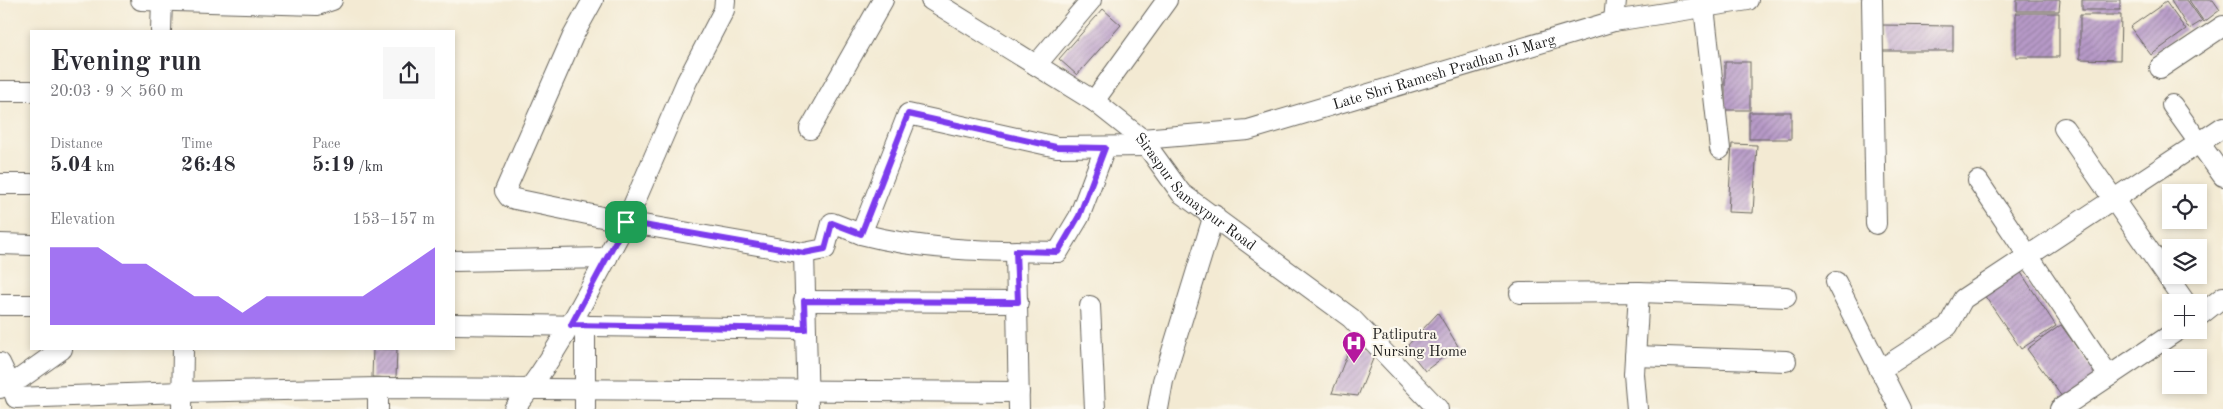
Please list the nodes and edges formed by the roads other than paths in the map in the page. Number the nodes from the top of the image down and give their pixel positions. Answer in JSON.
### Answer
{"nodes":[{"id":1,"x":141,"y":0,"type":"edge"},
{"id":2,"x":162,"y":0,"type":"edge"},
{"id":3,"x":332,"y":0,"type":"edge"},
{"id":4,"x":593,"y":0,"type":"edge"},
{"id":5,"x":726,"y":0,"type":"edge"},
{"id":6,"x":883,"y":0,"type":"edge"},
{"id":7,"x":931,"y":0,"type":"edge"},
{"id":8,"x":1091,"y":0,"type":"edge"},
{"id":9,"x":1167,"y":0,"type":"edge"},
{"id":10,"x":1616,"y":0,"type":"edge"},
{"id":11,"x":1748,"y":0,"type":"edge"},
{"id":12,"x":1872,"y":0,"type":"edge"},
{"id":13,"x":1704,"y":7,"type":"junction"},
{"id":14,"x":1614,"y":21,"type":"junction"},
{"id":15,"x":2223,"y":26,"type":"edge"},
{"id":16,"x":161,"y":30,"type":"edge"},
{"id":17,"x":1036,"y":65,"type":"junction"},
{"id":18,"x":2160,"y":68,"type":"dead end"},
{"id":19,"x":0,"y":91,"type":"edge"},
{"id":20,"x":30,"y":91,"type":"edge"},
{"id":21,"x":1094,"y":101,"type":"junction"},
{"id":22,"x":2172,"y":106,"type":"dead end"},
{"id":23,"x":2223,"y":127,"type":"edge"},
{"id":24,"x":2064,"y":128,"type":"dead end"},
{"id":25,"x":810,"y":129,"type":"dead end"},
{"id":26,"x":1144,"y":143,"type":"junction"},
{"id":27,"x":2200,"y":143,"type":"junction"},
{"id":28,"x":1105,"y":148,"type":"junction"},
{"id":29,"x":1720,"y":149,"type":"dead end"},
{"id":30,"x":2223,"y":176,"type":"edge"},
{"id":31,"x":1978,"y":181,"type":"dead end"},
{"id":32,"x":0,"y":184,"type":"edge"},
{"id":33,"x":30,"y":184,"type":"edge"},
{"id":34,"x":2114,"y":200,"type":"junction"},
{"id":35,"x":1214,"y":215,"type":"junction"},
{"id":36,"x":626,"y":222,"type":"junction"},
{"id":37,"x":1876,"y":224,"type":"dead end"},
{"id":38,"x":861,"y":234,"type":"junction"},
{"id":39,"x":0,"y":244,"type":"edge"},
{"id":40,"x":30,"y":245,"type":"edge"},
{"id":41,"x":1016,"y":251,"type":"junction"},
{"id":42,"x":804,"y":253,"type":"junction"},
{"id":43,"x":2029,"y":257,"type":"junction"},
{"id":44,"x":607,"y":258,"type":"junction"},
{"id":45,"x":455,"y":261,"type":"edge"},
{"id":46,"x":1836,"y":282,"type":"dead end"},
{"id":47,"x":1639,"y":292,"type":"junction"},
{"id":48,"x":1520,"y":293,"type":"dead end"},
{"id":49,"x":2179,"y":294,"type":"edge"},
{"id":50,"x":1786,"y":296,"type":"dead end"},
{"id":51,"x":2223,"y":297,"type":"edge"},
{"id":52,"x":804,"y":301,"type":"junction"},
{"id":53,"x":1018,"y":302,"type":"junction"},
{"id":54,"x":0,"y":305,"type":"edge"},
{"id":55,"x":30,"y":305,"type":"edge"},
{"id":56,"x":1090,"y":306,"type":"dead end"},
{"id":57,"x":2207,"y":310,"type":"edge"},
{"id":58,"x":455,"y":324,"type":"edge"},
{"id":59,"x":578,"y":325,"type":"junction"},
{"id":60,"x":805,"y":329,"type":"junction"},
{"id":61,"x":2164,"y":339,"type":"edge"},
{"id":62,"x":61,"y":350,"type":"edge"},
{"id":63,"x":183,"y":350,"type":"edge"},
{"id":64,"x":1635,"y":356,"type":"junction"},
{"id":65,"x":1786,"y":361,"type":"dead end"},
{"id":66,"x":0,"y":363,"type":"edge"},
{"id":67,"x":1880,"y":370,"type":"junction"},
{"id":68,"x":2109,"y":376,"type":"junction"},
{"id":69,"x":378,"y":388,"type":"junction"},
{"id":70,"x":531,"y":388,"type":"junction"},
{"id":71,"x":11,"y":395,"type":"edge"},
{"id":72,"x":585,"y":399,"type":"edge"},
{"id":73,"x":182,"y":400,"type":"edge"},
{"id":74,"x":808,"y":400,"type":"edge"},
{"id":75,"x":1019,"y":400,"type":"edge"},
{"id":76,"x":378,"y":409,"type":"edge"},
{"id":77,"x":514,"y":409,"type":"edge"},
{"id":78,"x":1095,"y":409,"type":"edge"},
{"id":79,"x":1158,"y":409,"type":"edge"},
{"id":80,"x":1438,"y":409,"type":"edge"},
{"id":81,"x":1637,"y":409,"type":"edge"},
{"id":82,"x":1900,"y":409,"type":"edge"},
{"id":83,"x":2060,"y":409,"type":"edge"}],
"edges":[{"from":1,"to":2,"type":"street"},
{"from":2,"to":3,"type":"street"},
{"from":2,"to":16,"type":"street"},
{"from":4,"to":36,"type":"street"},
{"from":5,"to":36,"type":"street"},
{"from":6,"to":25,"type":"street"},
{"from":7,"to":17,"type":"street","name":"Siraspur Samaypur Road"},
{"from":8,"to":17,"type":"street"},
{"from":9,"to":21,"type":"street"},
{"from":10,"to":14,"type":"street"},
{"from":11,"to":13,"type":"street","name":"Late Shri Ramesh Pradhan Ji Marg"},
{"from":12,"to":37,"type":"street"},
{"from":13,"to":14,"type":"street","name":"Late Shri Ramesh Pradhan Ji Marg"},
{"from":13,"to":29,"type":"street"},
{"from":14,"to":26,"type":"street","name":"Late Shri Ramesh Pradhan Ji Marg"},
{"from":15,"to":18,"type":"street"},
{"from":17,"to":21,"type":"street","name":"Siraspur Samaypur Road"},
{"from":19,"to":20,"type":"street"},
{"from":21,"to":26,"type":"street","name":"Siraspur Samaypur Road"},
{"from":22,"to":27,"type":"street"},
{"from":23,"to":27,"type":"street"},
{"from":24,"to":34,"type":"street"},
{"from":26,"to":28,"type":"street","name":"Late Shri Ramesh Pradhan Ji Marg"},
{"from":26,"to":35,"type":"street","name":"Siraspur Samaypur Road"},
{"from":27,"to":30,"type":"street"},
{"from":27,"to":34,"type":"street"},
{"from":28,"to":38,"type":"street","name":"Late Shri Ramesh Pradhan Ji Marg"},
{"from":28,"to":41,"type":"street"},
{"from":31,"to":43,"type":"street"},
{"from":32,"to":33,"type":"street"},
{"from":34,"to":43,"type":"street"},
{"from":34,"to":49,"type":"street"},
{"from":35,"to":79,"type":"street"},
{"from":35,"to":80,"type":"street","name":"Siraspur Samaypur Road"},
{"from":36,"to":42,"type":"street"},
{"from":36,"to":44,"type":"street"},
{"from":38,"to":41,"type":"street"},
{"from":38,"to":42,"type":"street"},
{"from":39,"to":40,"type":"street"},
{"from":41,"to":53,"type":"street"},
{"from":42,"to":52,"type":"street"},
{"from":43,"to":67,"type":"street"},
{"from":43,"to":68,"type":"street"},
{"from":44,"to":45,"type":"street"},
{"from":44,"to":59,"type":"street"},
{"from":46,"to":67,"type":"street"},
{"from":47,"to":48,"type":"street"},
{"from":47,"to":50,"type":"street"},
{"from":47,"to":64,"type":"street"},
{"from":51,"to":57,"type":"street"},
{"from":52,"to":53,"type":"street"},
{"from":52,"to":60,"type":"street"},
{"from":53,"to":75,"type":"street"},
{"from":54,"to":55,"type":"street"},
{"from":56,"to":78,"type":"street"},
{"from":58,"to":59,"type":"street"},
{"from":59,"to":60,"type":"street"},
{"from":59,"to":70,"type":"street"},
{"from":59,"to":72,"type":"street"},
{"from":60,"to":74,"type":"street"},
{"from":61,"to":68,"type":"street"},
{"from":62,"to":71,"type":"street"},
{"from":63,"to":73,"type":"street"},
{"from":64,"to":65,"type":"street"},
{"from":64,"to":81,"type":"street"},
{"from":66,"to":71,"type":"street"},
{"from":67,"to":82,"type":"street"},
{"from":68,"to":83,"type":"street"},
{"from":69,"to":70,"type":"street"},
{"from":69,"to":73,"type":"street"},
{"from":69,"to":76,"type":"street"},
{"from":70,"to":72,"type":"street"},
{"from":70,"to":77,"type":"street"},
{"from":71,"to":73,"type":"street"},
{"from":72,"to":74,"type":"street"},
{"from":74,"to":75,"type":"street"}]}
